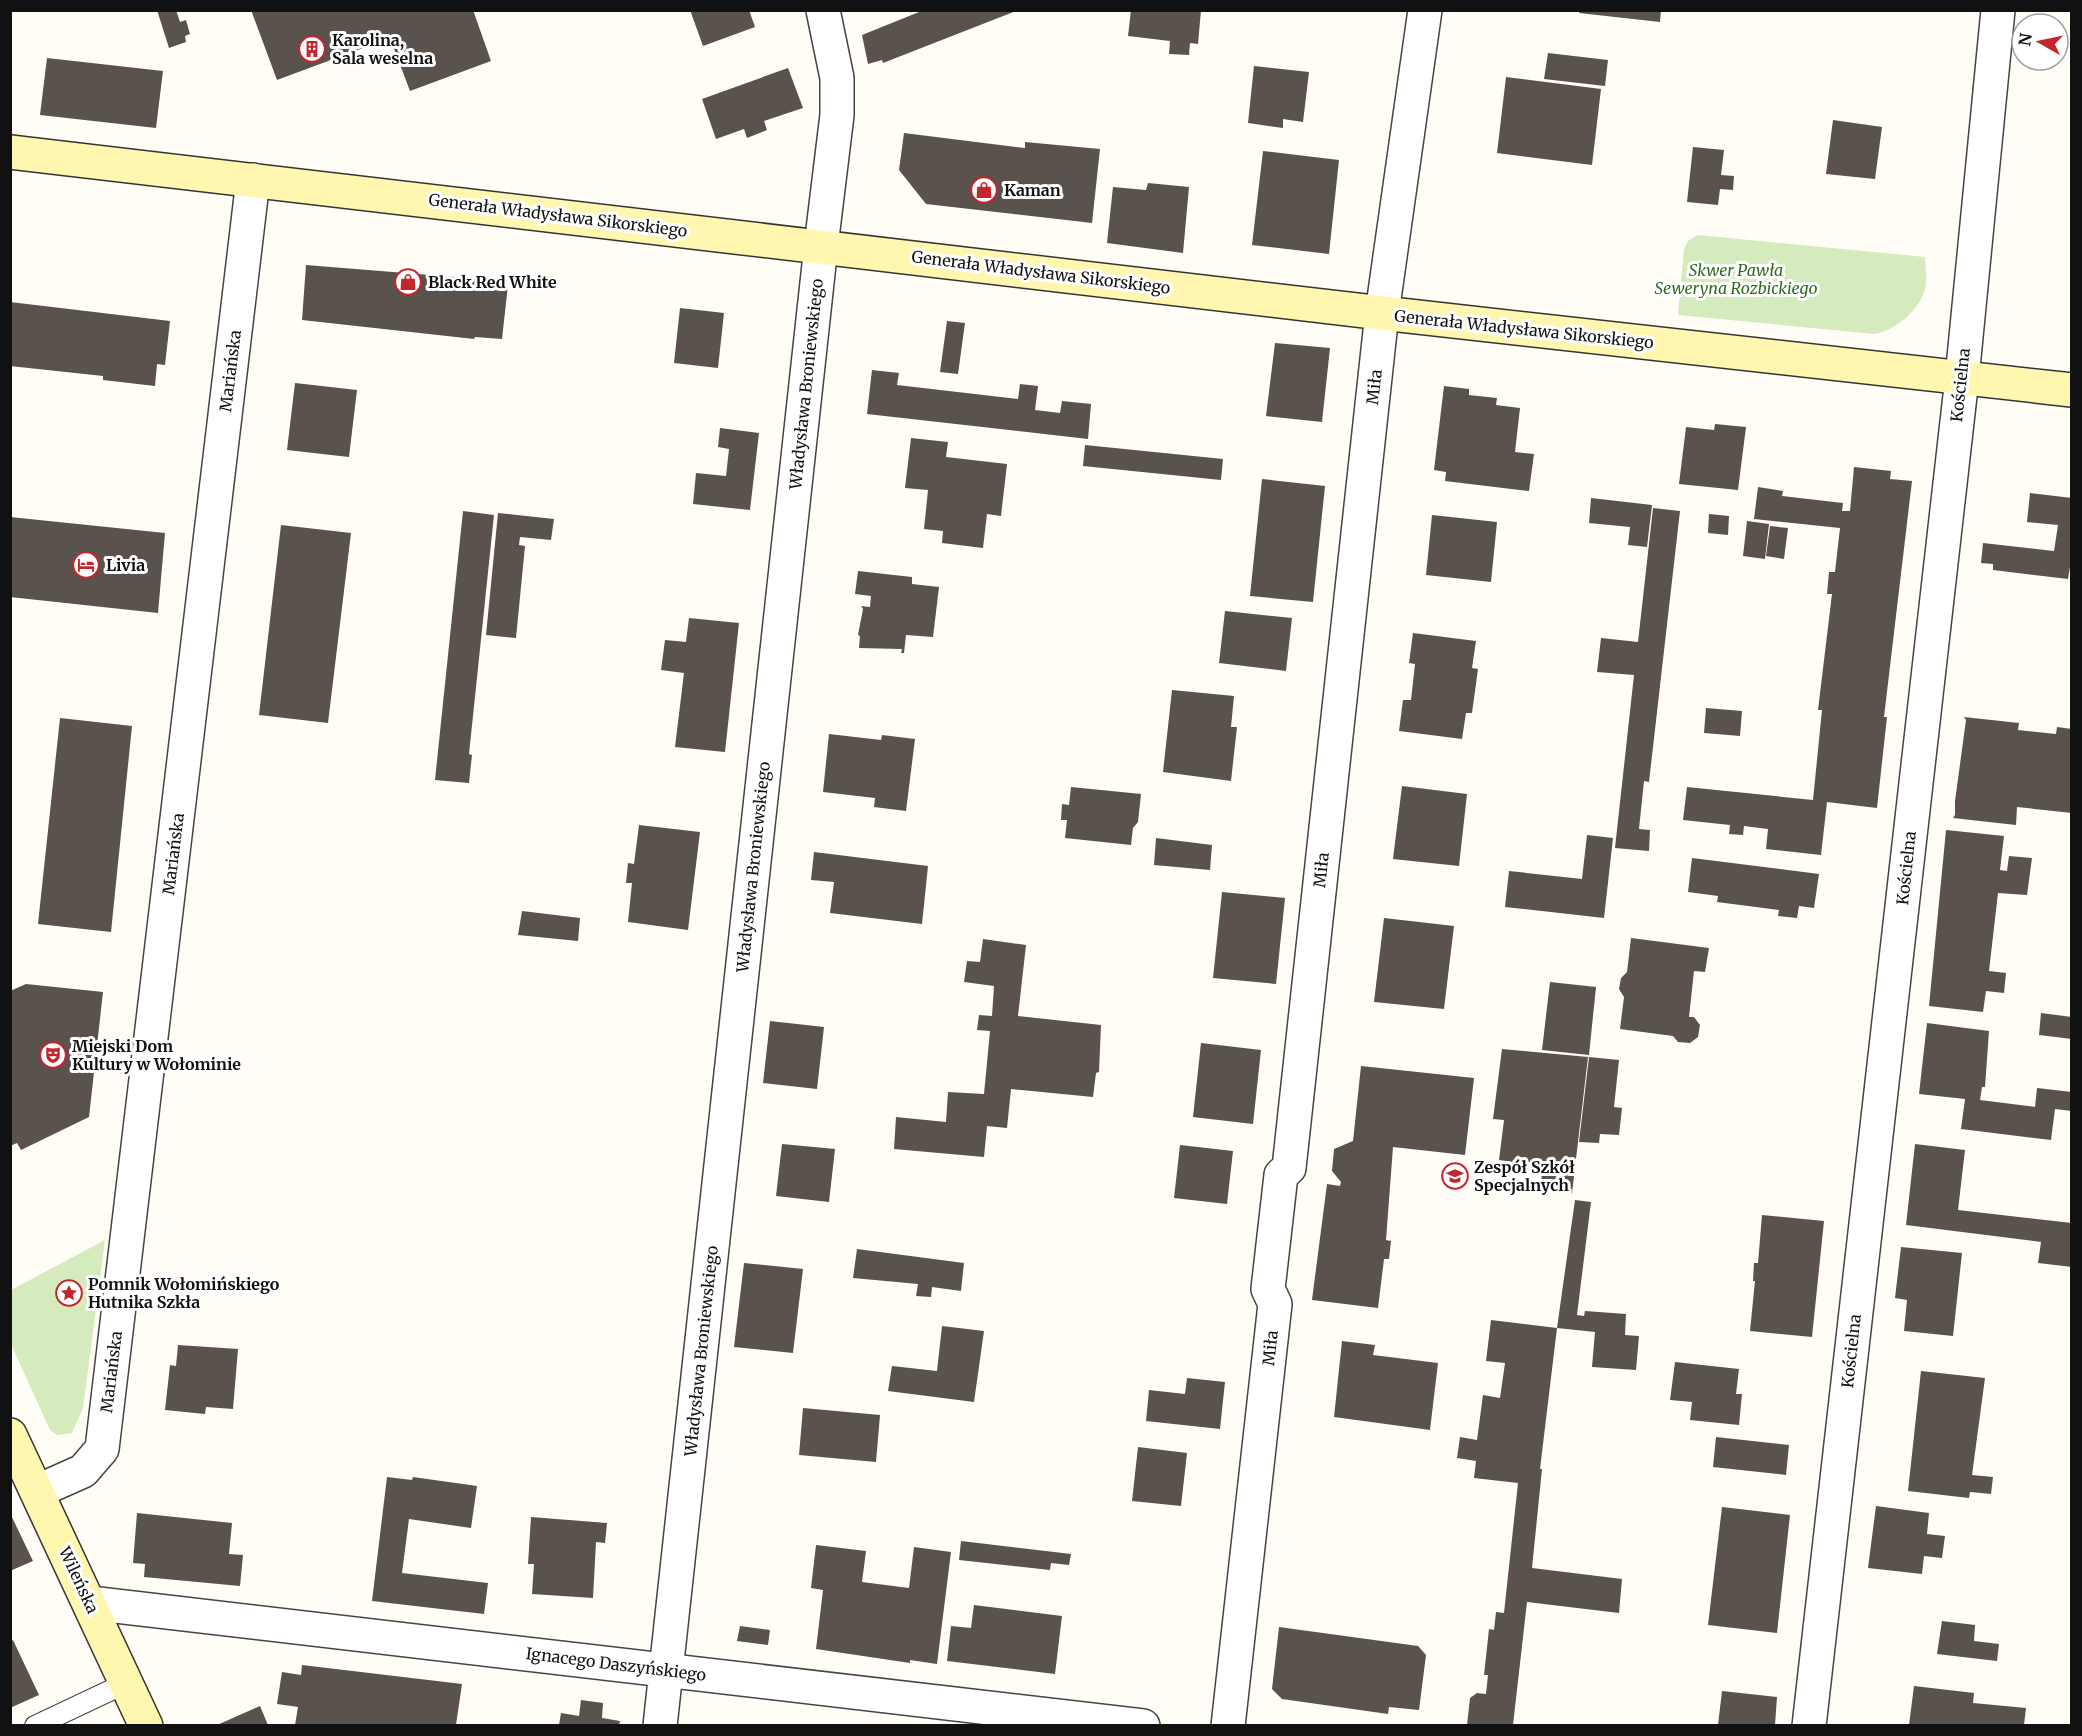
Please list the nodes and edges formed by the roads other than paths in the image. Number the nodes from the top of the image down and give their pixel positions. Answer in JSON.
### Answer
{"nodes":[{"id":1,"x":823,"y":10,"type":"edge"},
{"id":2,"x":1425,"y":10,"type":"edge"},
{"id":3,"x":1998,"y":10,"type":"edge"},
{"id":4,"x":10,"y":152,"type":"edge"},
{"id":5,"x":253,"y":180,"type":"junction"},
{"id":6,"x":821,"y":246,"type":"junction"},
{"id":7,"x":1382,"y":314,"type":"junction"},
{"id":8,"x":1962,"y":378,"type":"junction"},
{"id":9,"x":2072,"y":390,"type":"edge"},
{"id":10,"x":10,"y":1435,"type":"edge"},
{"id":11,"x":38,"y":1491,"type":"junction"},
{"id":12,"x":90,"y":1604,"type":"junction"},
{"id":13,"x":666,"y":1670,"type":"junction"},
{"id":14,"x":126,"y":1683,"type":"junction"},
{"id":15,"x":35,"y":1725,"type":"edge"},
{"id":16,"x":146,"y":1725,"type":"edge"},
{"id":17,"x":660,"y":1725,"type":"edge"},
{"id":18,"x":1143,"y":1725,"type":"edge"},
{"id":19,"x":1228,"y":1725,"type":"edge"},
{"id":20,"x":1809,"y":1725,"type":"edge"}],
"edges":[{"from":1,"to":6,"type":"street","name":"Władysława Broniewskiego"},
{"from":2,"to":7,"type":"street","name":"Miła"},
{"from":3,"to":8,"type":"street","name":"Kościelna"},
{"from":4,"to":5,"type":"street","name":"Generała Władysława Sikorskiego"},
{"from":5,"to":6,"type":"street","name":"Generała Władysława Sikorskiego"},
{"from":5,"to":11,"type":"street","name":"Mariańska"},
{"from":6,"to":7,"type":"street","name":"Generała Władysława Sikorskiego"},
{"from":6,"to":13,"type":"street","name":"Władysława Broniewskiego"},
{"from":7,"to":8,"type":"street","name":"Generała Władysława Sikorskiego"},
{"from":7,"to":19,"type":"street","name":"Miła"},
{"from":8,"to":9,"type":"street","name":"Generała Władysława Sikorskiego"},
{"from":8,"to":20,"type":"street","name":"Kościelna"},
{"from":10,"to":11,"type":"street","name":"Wileńska"},
{"from":11,"to":12,"type":"street","name":"Wileńska"},
{"from":12,"to":13,"type":"street","name":"Ignacego Daszyńskiego"},
{"from":12,"to":14,"type":"street","name":"Wileńska"},
{"from":13,"to":17,"type":"street","name":"Władysława Broniewskiego"},
{"from":13,"to":18,"type":"street","name":"Ignacego Daszyńskiego"},
{"from":14,"to":15,"type":"lane"},
{"from":14,"to":16,"type":"street","name":"Wileńska"}]}
